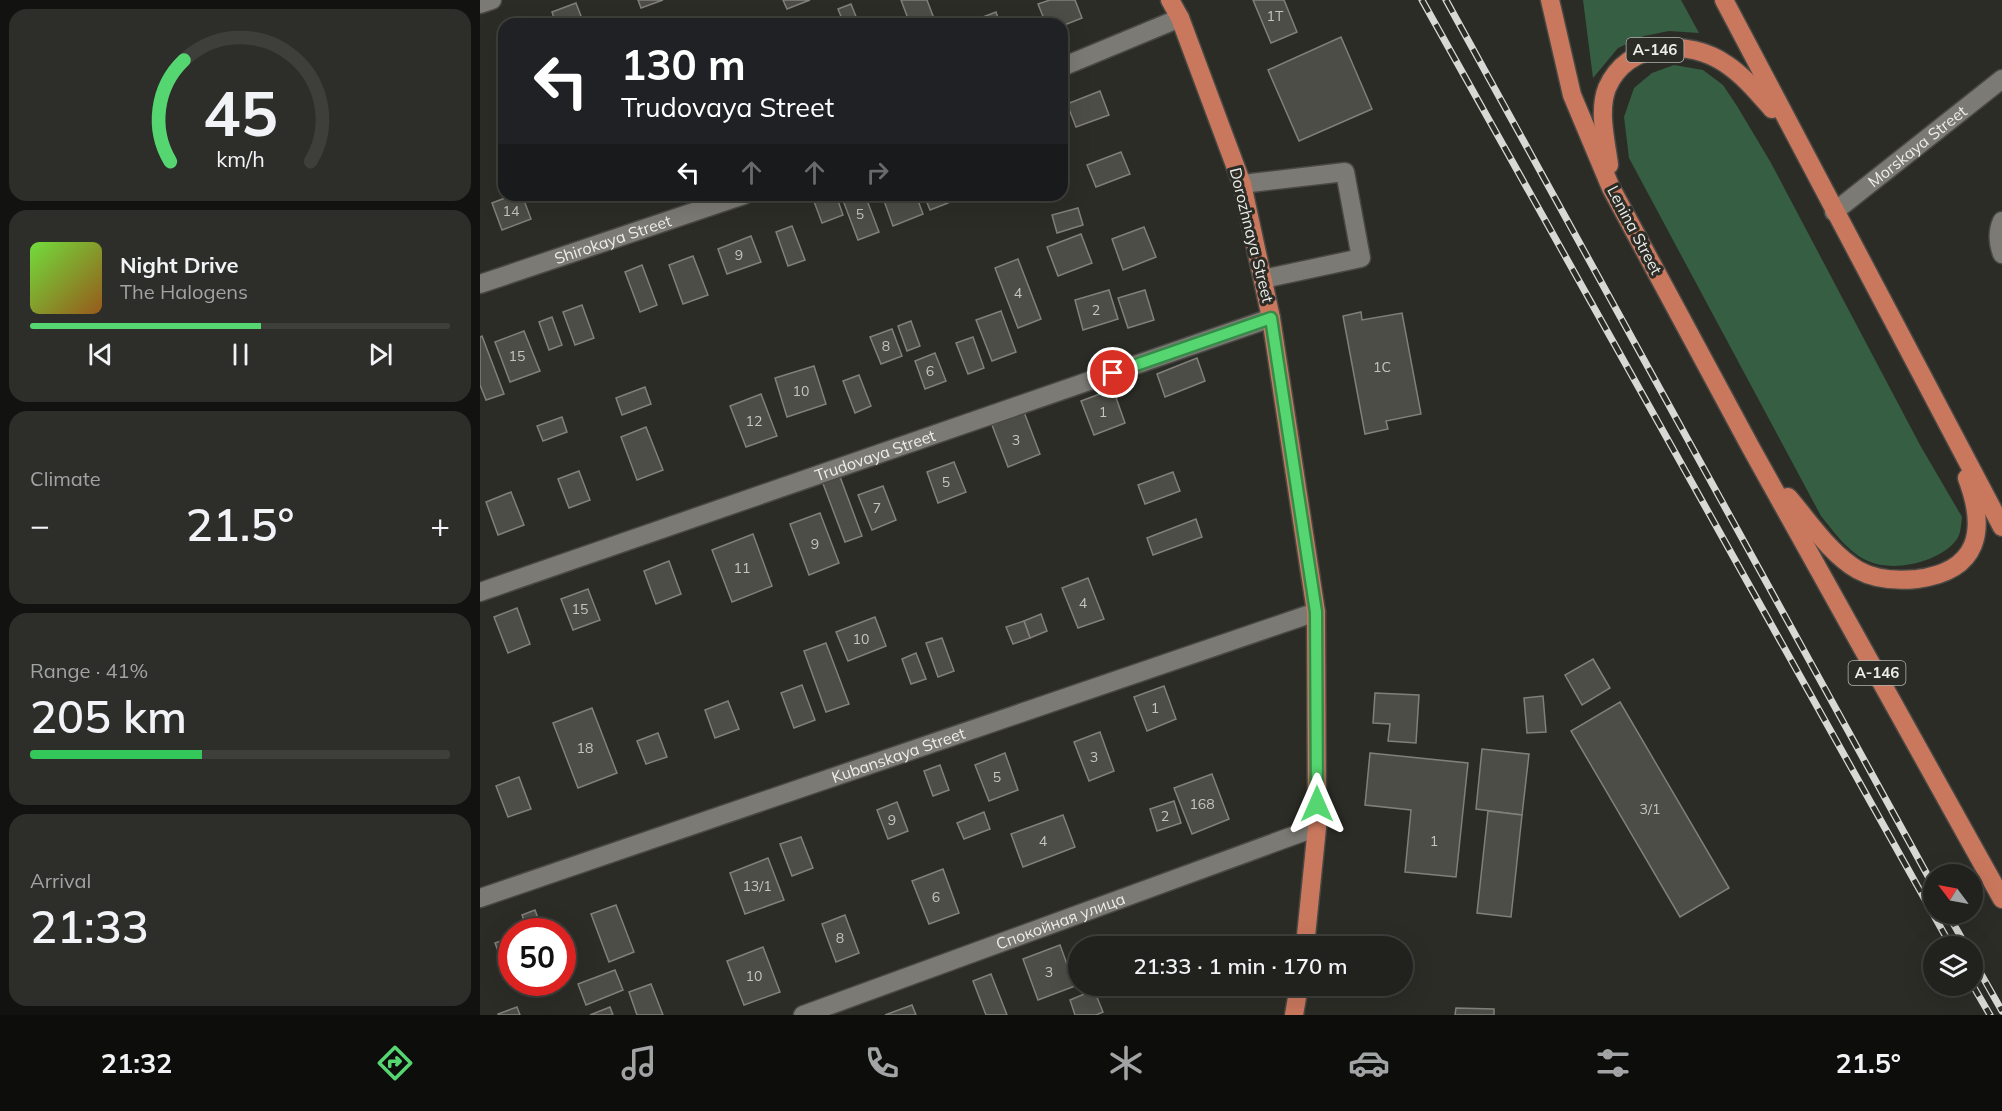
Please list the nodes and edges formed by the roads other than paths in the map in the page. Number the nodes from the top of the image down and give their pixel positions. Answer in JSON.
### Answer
{"nodes":[{"id":1,"x":492,"y":0,"type":"edge"},
{"id":2,"x":1170,"y":0,"type":"edge"},
{"id":3,"x":1550,"y":0,"type":"edge"},
{"id":4,"x":1724,"y":0,"type":"edge"},
{"id":5,"x":480,"y":4,"type":"edge"},
{"id":6,"x":1180,"y":18,"type":"junction"},
{"id":7,"x":1068,"y":65,"type":"edge"},
{"id":8,"x":2002,"y":79,"type":"edge"},
{"id":9,"x":1790,"y":128,"type":"junction"},
{"id":10,"x":1242,"y":184,"type":"junction"},
{"id":11,"x":1611,"y":188,"type":"junction"},
{"id":12,"x":726,"y":201,"type":"edge"},
{"id":13,"x":1834,"y":212,"type":"junction"},
{"id":14,"x":2002,"y":221,"type":"edge"},
{"id":15,"x":2002,"y":254,"type":"edge"},
{"id":16,"x":1263,"y":279,"type":"junction"},
{"id":17,"x":480,"y":284,"type":"edge"},
{"id":18,"x":1271,"y":318,"type":"junction"},
{"id":19,"x":1935,"y":402,"type":"junction"},
{"id":20,"x":1751,"y":448,"type":"junction"},
{"id":21,"x":2002,"y":527,"type":"edge"},
{"id":22,"x":480,"y":592,"type":"edge"},
{"id":23,"x":1316,"y":612,"type":"junction"},
{"id":24,"x":1317,"y":828,"type":"junction"},
{"id":25,"x":480,"y":898,"type":"edge"},
{"id":26,"x":2002,"y":899,"type":"edge"},
{"id":27,"x":1306,"y":936,"type":"edge"},
{"id":28,"x":1297,"y":996,"type":"edge"},
{"id":29,"x":803,"y":1015,"type":"edge"},
{"id":30,"x":1294,"y":1015,"type":"edge"}],
"edges":[{"from":1,"to":5,"type":"street"},
{"from":2,"to":6,"type":"main road","name":"Dorozhnaya Street"},
{"from":3,"to":11,"type":"main road","name":"Lenina Street","number":"А-146"},
{"from":4,"to":9,"type":"main road","number":"А-146"},
{"from":6,"to":7,"type":"street"},
{"from":6,"to":10,"type":"main road","name":"Dorozhnaya Street"},
{"from":8,"to":13,"type":"street","name":"Morskaya Street"},
{"from":9,"to":11,"type":"main road","number":"А-146"},
{"from":9,"to":13,"type":"main road","number":"А-146"},
{"from":10,"to":16,"type":"main road","name":"Dorozhnaya Street"},
{"from":10,"to":16,"type":"street"},
{"from":11,"to":20,"type":"main road","name":"Lenina Street","number":"А-146"},
{"from":12,"to":17,"type":"street","name":"Shirokaya Street"},
{"from":13,"to":19,"type":"main road","number":"А-146"},
{"from":14,"to":15,"type":"street"},
{"from":16,"to":18,"type":"main road","name":"Dorozhnaya Street"},
{"from":18,"to":22,"type":"street","name":"Trudovaya Street"},
{"from":18,"to":23,"type":"main road","name":"Dorozhnaya Street"},
{"from":19,"to":20,"type":"main road","number":"А-146"},
{"from":19,"to":21,"type":"main road","number":"А-146"},
{"from":20,"to":26,"type":"main road","number":"А-146"},
{"from":23,"to":24,"type":"main road","name":"Dorozhnaya Street"},
{"from":23,"to":25,"type":"street","name":"Kubanskaya Street"},
{"from":24,"to":27,"type":"main road","name":"Dorozhnaya Street"},
{"from":24,"to":29,"type":"street","name":"Спокойная улица"},
{"from":28,"to":30,"type":"main road"}]}
